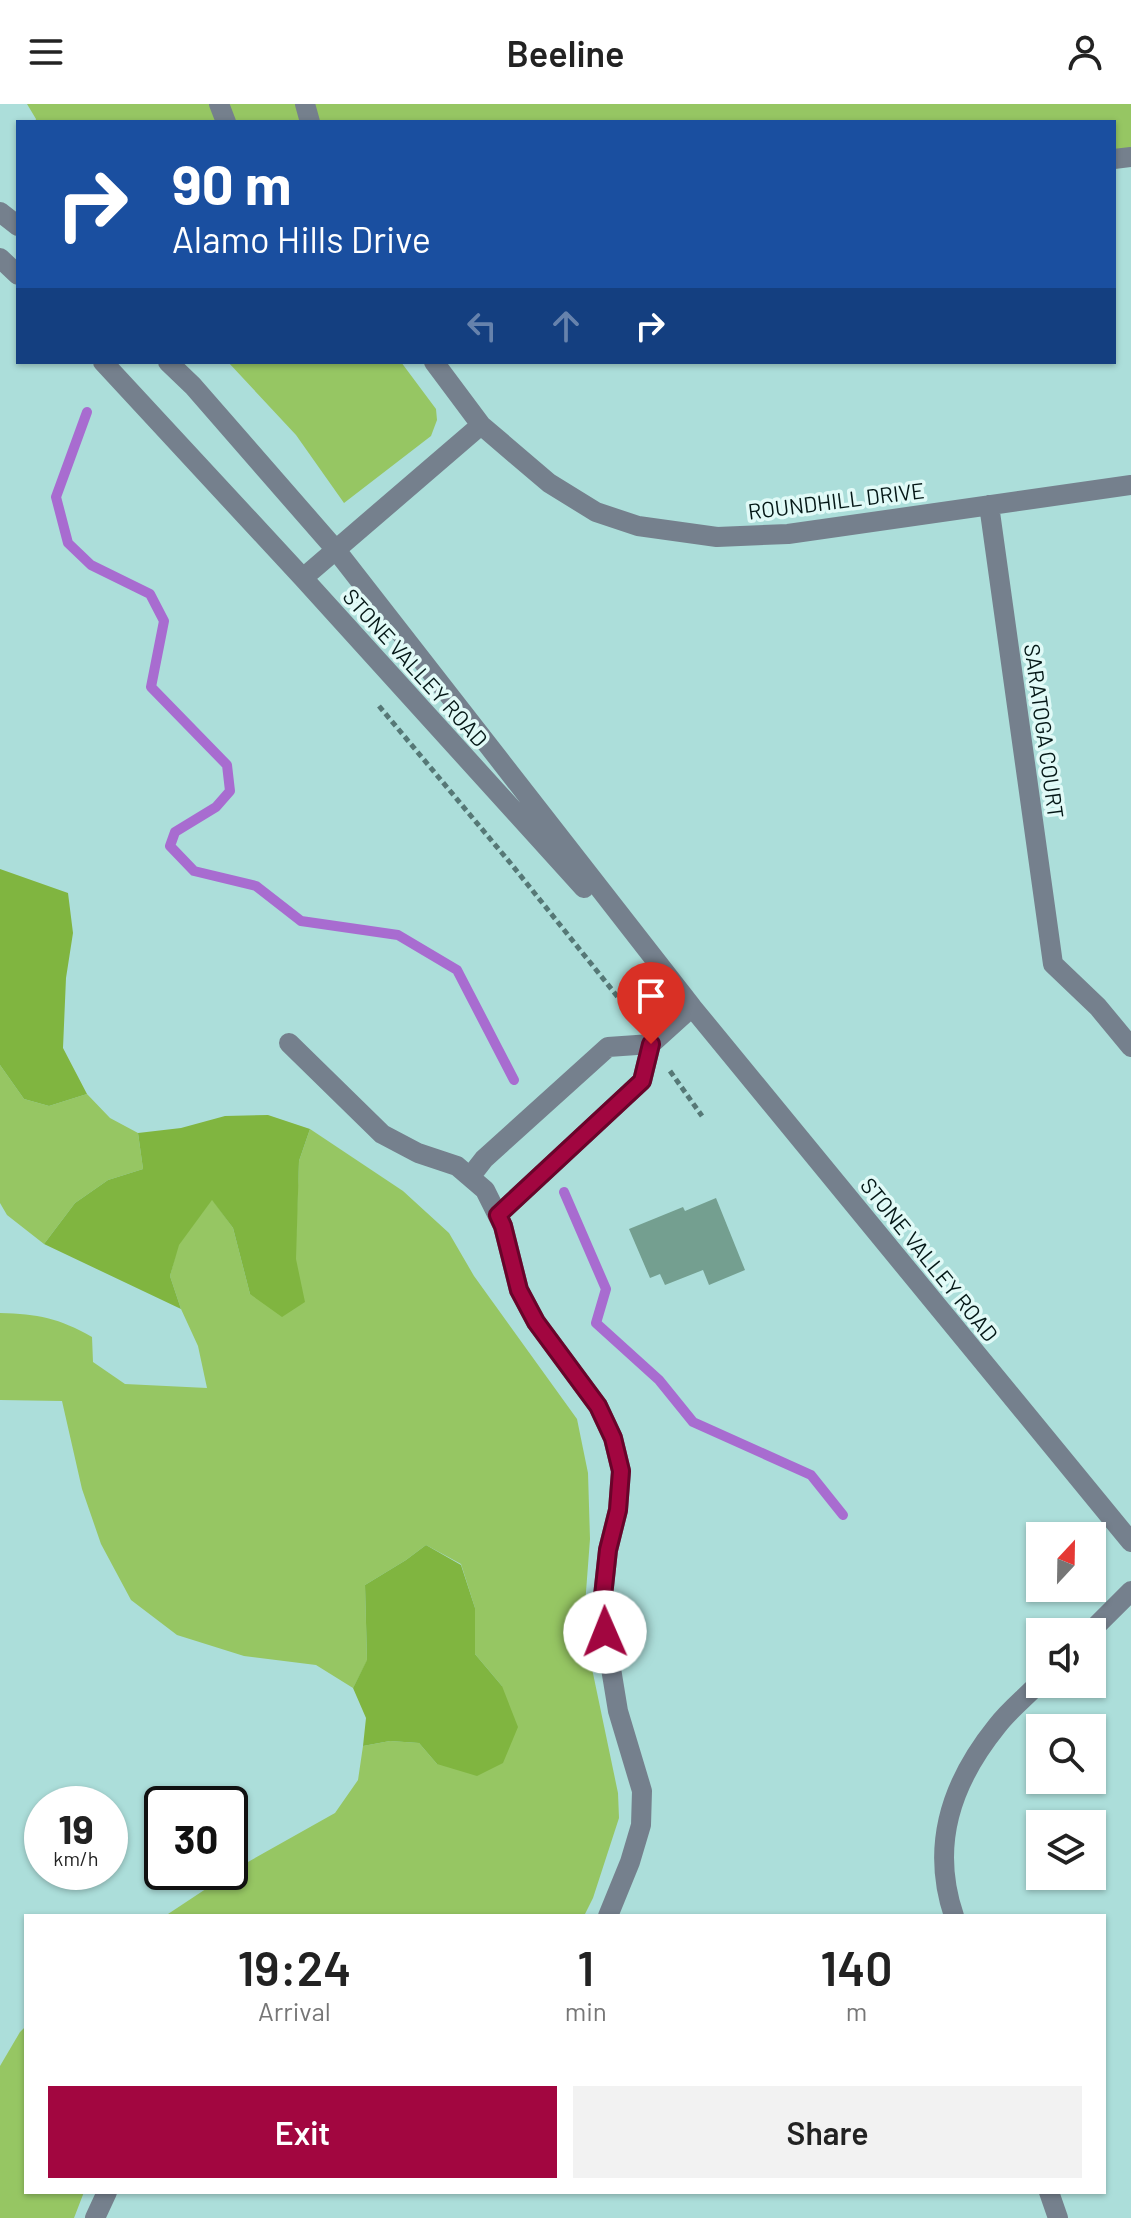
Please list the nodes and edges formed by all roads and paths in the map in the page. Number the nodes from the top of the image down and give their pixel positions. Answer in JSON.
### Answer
{"nodes":[{"id":1,"x":0,"y":212,"type":"edge"},
{"id":2,"x":16,"y":224,"type":"edge"},
{"id":3,"x":0,"y":258,"type":"edge"},
{"id":4,"x":16,"y":273,"type":"edge"},
{"id":5,"x":105,"y":364,"type":"edge"},
{"id":6,"x":170,"y":364,"type":"edge"},
{"id":7,"x":435,"y":364,"type":"edge"},
{"id":8,"x":481,"y":425,"type":"junction"},
{"id":9,"x":1131,"y":485,"type":"edge"},
{"id":10,"x":989,"y":505,"type":"junction"},
{"id":11,"x":336,"y":550,"type":"junction"},
{"id":12,"x":303,"y":578,"type":"junction"},
{"id":13,"x":372,"y":697,"type":"dead end"},
{"id":14,"x":692,"y":1007,"type":"junction"},
{"id":15,"x":289,"y":1043,"type":"dead end"},
{"id":16,"x":651,"y":1044,"type":"junction"},
{"id":17,"x":1131,"y":1047,"type":"edge"},
{"id":18,"x":702,"y":1116,"type":"dead end"},
{"id":19,"x":477,"y":1184,"type":"junction"},
{"id":20,"x":498,"y":1215,"type":"junction"},
{"id":21,"x":1131,"y":1542,"type":"edge"},
{"id":22,"x":1131,"y":1591,"type":"edge"},
{"id":23,"x":1104,"y":1618,"type":"edge"},
{"id":24,"x":1026,"y":1696,"type":"edge"},
{"id":25,"x":609,"y":1914,"type":"edge"},
{"id":26,"x":953,"y":1914,"type":"edge"},
{"id":27,"x":106,"y":2194,"type":"edge"},
{"id":28,"x":1050,"y":2194,"type":"edge"},
{"id":29,"x":95,"y":2218,"type":"edge"},
{"id":30,"x":1058,"y":2218,"type":"edge"}],
"edges":[{"from":1,"to":2,"type":"street"},
{"from":3,"to":4,"type":"street"},
{"from":5,"to":12,"type":"street","name":"STONE VALLEY ROAD"},
{"from":6,"to":11,"type":"street","name":"STONE VALLEY ROAD"},
{"from":7,"to":8,"type":"street","name":"ROUNDHILL DRIVE"},
{"from":8,"to":10,"type":"street","name":"ROUNDHILL DRIVE"},
{"from":8,"to":11,"type":"street"},
{"from":9,"to":10,"type":"street","name":"ROUNDHILL DRIVE"},
{"from":10,"to":17,"type":"street","name":"SARATOGA COURT"},
{"from":11,"to":12,"type":"street"},
{"from":11,"to":14,"type":"street","name":"STONE VALLEY ROAD"},
{"from":12,"to":14,"type":"street","name":"STONE VALLEY ROAD"},
{"from":13,"to":16,"type":"path"},
{"from":14,"to":16,"type":"street"},
{"from":14,"to":21,"type":"street","name":"STONE VALLEY ROAD"},
{"from":15,"to":19,"type":"street"},
{"from":16,"to":18,"type":"path"},
{"from":16,"to":19,"type":"street"},
{"from":16,"to":20,"type":"street"},
{"from":19,"to":20,"type":"street"},
{"from":20,"to":25,"type":"street"},
{"from":22,"to":23,"type":"street"},
{"from":24,"to":26,"type":"street"},
{"from":27,"to":29,"type":"street"},
{"from":28,"to":30,"type":"street"}]}
